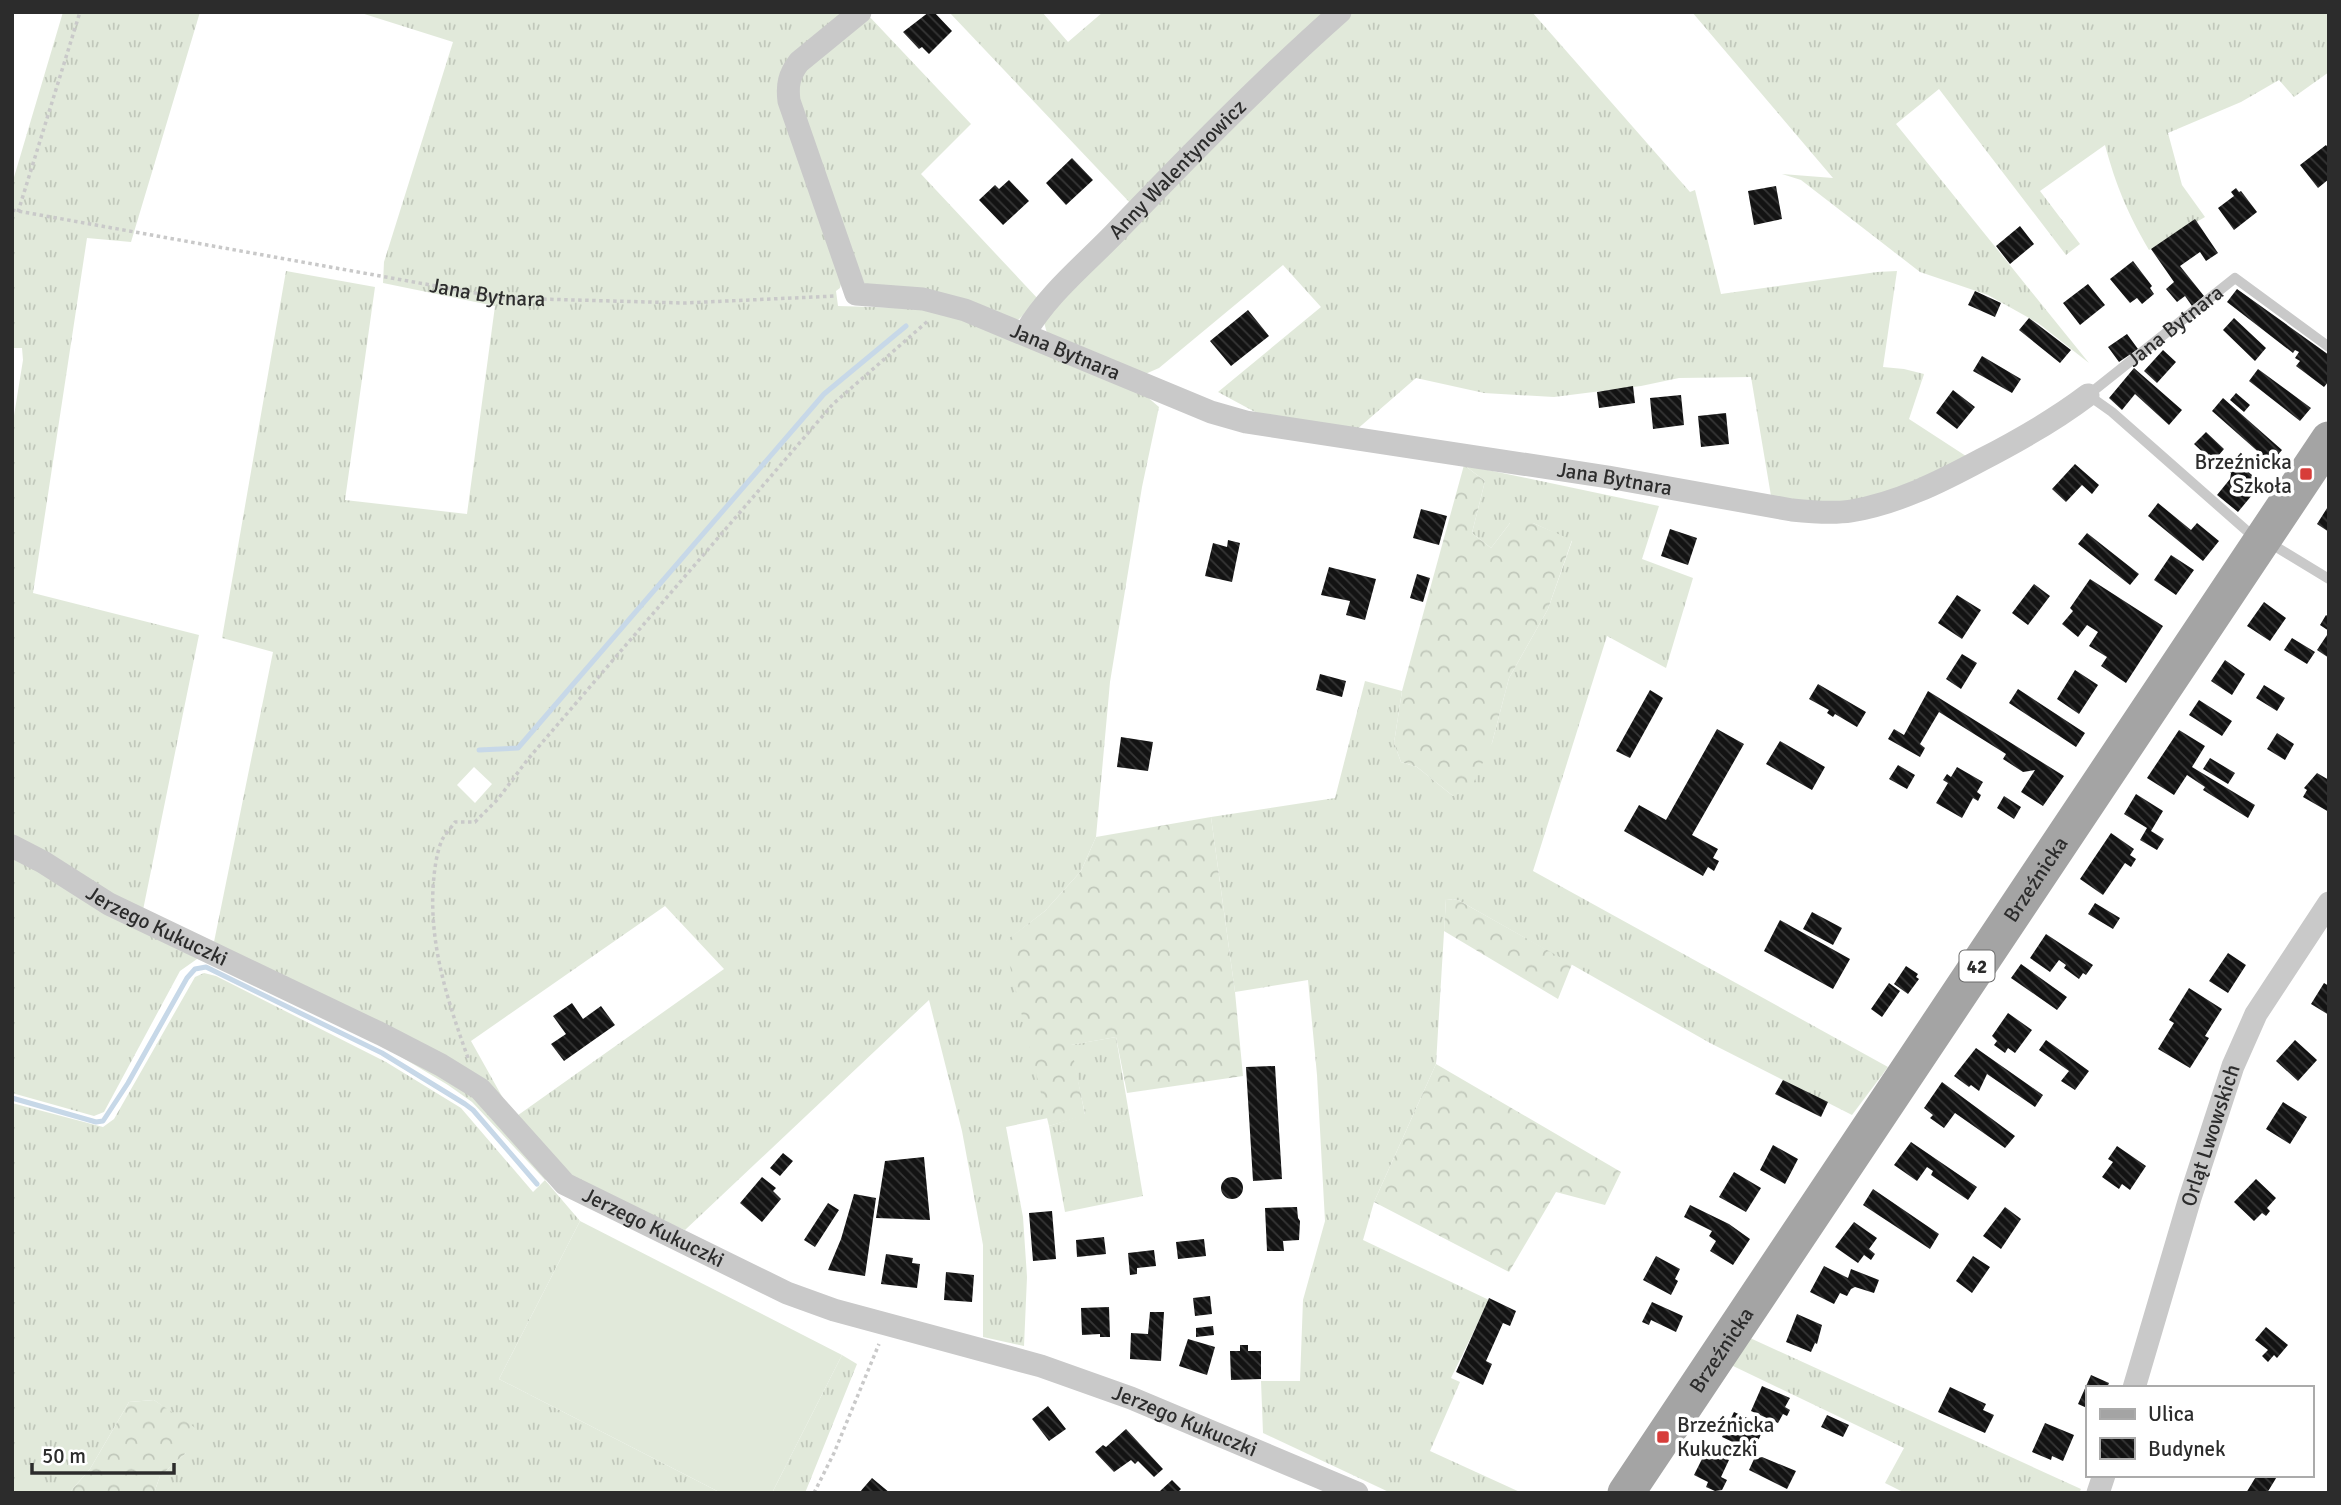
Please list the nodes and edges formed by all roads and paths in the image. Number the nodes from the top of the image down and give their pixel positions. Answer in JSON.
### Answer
{"nodes":[{"id":1,"x":80,"y":12,"type":"edge"},
{"id":2,"x":860,"y":12,"type":"edge"},
{"id":3,"x":1340,"y":12,"type":"edge"},
{"id":4,"x":12,"y":210,"type":"edge"},
{"id":5,"x":18,"y":212,"type":"junction"},
{"id":6,"x":856,"y":294,"type":"junction"},
{"id":7,"x":945,"y":304,"type":"junction"},
{"id":8,"x":1025,"y":333,"type":"junction"},
{"id":9,"x":2329,"y":347,"type":"edge"},
{"id":10,"x":2088,"y":395,"type":"junction"},
{"id":11,"x":2329,"y":440,"type":"edge"},
{"id":12,"x":2261,"y":541,"type":"junction"},
{"id":13,"x":2329,"y":579,"type":"edge"},
{"id":14,"x":12,"y":846,"type":"edge"},
{"id":15,"x":2329,"y":903,"type":"edge"},
{"id":16,"x":480,"y":1090,"type":"junction"},
{"id":17,"x":887,"y":1324,"type":"junction"},
{"id":18,"x":2135,"y":1386,"type":"edge"},
{"id":19,"x":814,"y":1493,"type":"edge"},
{"id":20,"x":1357,"y":1493,"type":"edge"},
{"id":21,"x":1626,"y":1493,"type":"edge"}],
"edges":[{"from":1,"to":5,"type":"path"},
{"from":2,"to":6,"type":"street"},
{"from":3,"to":8,"type":"street","name":"Anny Walentynowicz"},
{"from":4,"to":5,"type":"path","name":"Jana Bytnara"},
{"from":5,"to":6,"type":"path","name":"Jana Bytnara"},
{"from":6,"to":7,"type":"street","name":"Jana Bytnara"},
{"from":7,"to":8,"type":"street","name":"Jana Bytnara"},
{"from":7,"to":16,"type":"path"},
{"from":8,"to":10,"type":"street","name":"Jana Bytnara"},
{"from":9,"to":10,"type":"lane","name":"Jana Bytnara"},
{"from":10,"to":12,"type":"lane"},
{"from":11,"to":12,"type":"main road","name":"Brzeźnicka","number":"42"},
{"from":12,"to":13,"type":"lane"},
{"from":12,"to":21,"type":"main road","name":"Brzeźnicka","number":"42"},
{"from":14,"to":16,"type":"street","name":"Jerzego Kukuczki"},
{"from":15,"to":18,"type":"street","name":"Orląt Lwowskich"},
{"from":16,"to":17,"type":"street","name":"Jerzego Kukuczki"},
{"from":17,"to":19,"type":"path"},
{"from":17,"to":20,"type":"street","name":"Jerzego Kukuczki"}]}
